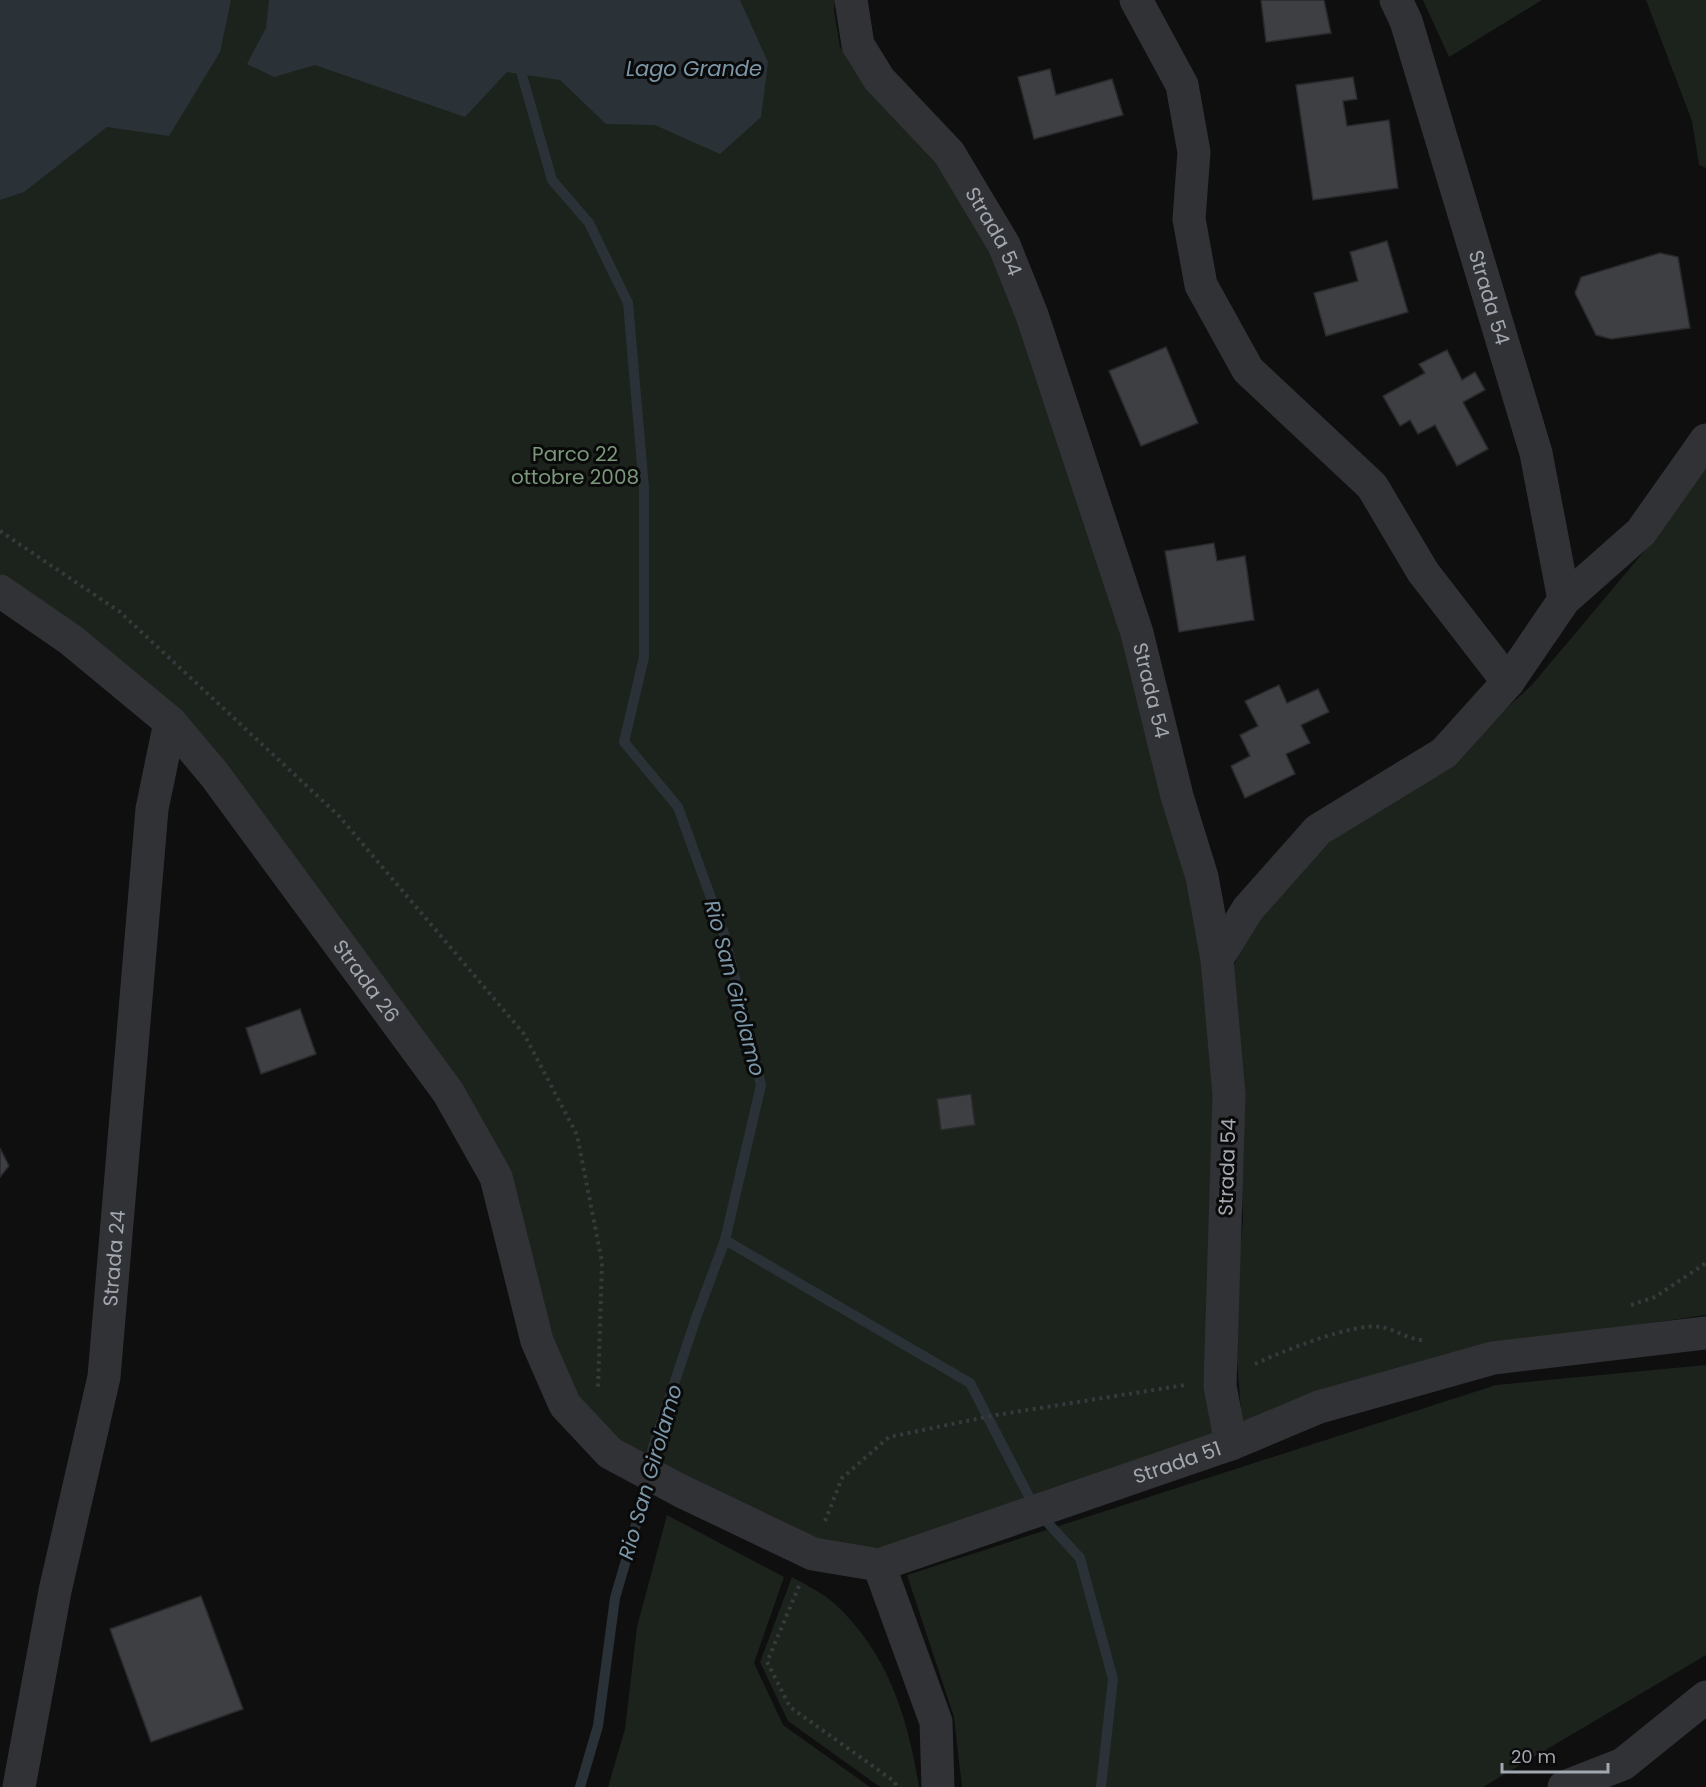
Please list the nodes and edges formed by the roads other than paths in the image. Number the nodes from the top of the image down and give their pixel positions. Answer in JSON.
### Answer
{"nodes":[{"id":1,"x":851,"y":0,"type":"edge"},
{"id":2,"x":1136,"y":0,"type":"edge"},
{"id":3,"x":1396,"y":0,"type":"edge"},
{"id":4,"x":1706,"y":440,"type":"edge"},
{"id":5,"x":0,"y":591,"type":"edge"},
{"id":6,"x":1564,"y":600,"type":"junction"},
{"id":7,"x":1508,"y":682,"type":"junction"},
{"id":8,"x":170,"y":723,"type":"junction"},
{"id":9,"x":1216,"y":959,"type":"junction"},
{"id":10,"x":1706,"y":1333,"type":"edge"},
{"id":11,"x":1231,"y":1444,"type":"junction"},
{"id":12,"x":879,"y":1565,"type":"junction"},
{"id":13,"x":1706,"y":1697,"type":"edge"},
{"id":14,"x":19,"y":1787,"type":"edge"},
{"id":15,"x":938,"y":1787,"type":"edge"},
{"id":16,"x":1564,"y":1787,"type":"edge"}],
"edges":[{"from":1,"to":9,"type":"street","name":"Strada 54"},
{"from":2,"to":7,"type":"street"},
{"from":3,"to":6,"type":"street","name":"Strada 54"},
{"from":4,"to":6,"type":"street"},
{"from":5,"to":8,"type":"street","name":"Strada 26"},
{"from":6,"to":7,"type":"street"},
{"from":7,"to":9,"type":"street"},
{"from":8,"to":12,"type":"street","name":"Strada 26"},
{"from":8,"to":14,"type":"street","name":"Strada 24"},
{"from":9,"to":11,"type":"street","name":"Strada 54"},
{"from":10,"to":11,"type":"street","name":"Strada 51"},
{"from":11,"to":12,"type":"street","name":"Strada 51"},
{"from":12,"to":15,"type":"street"},
{"from":13,"to":16,"type":"street"}]}
